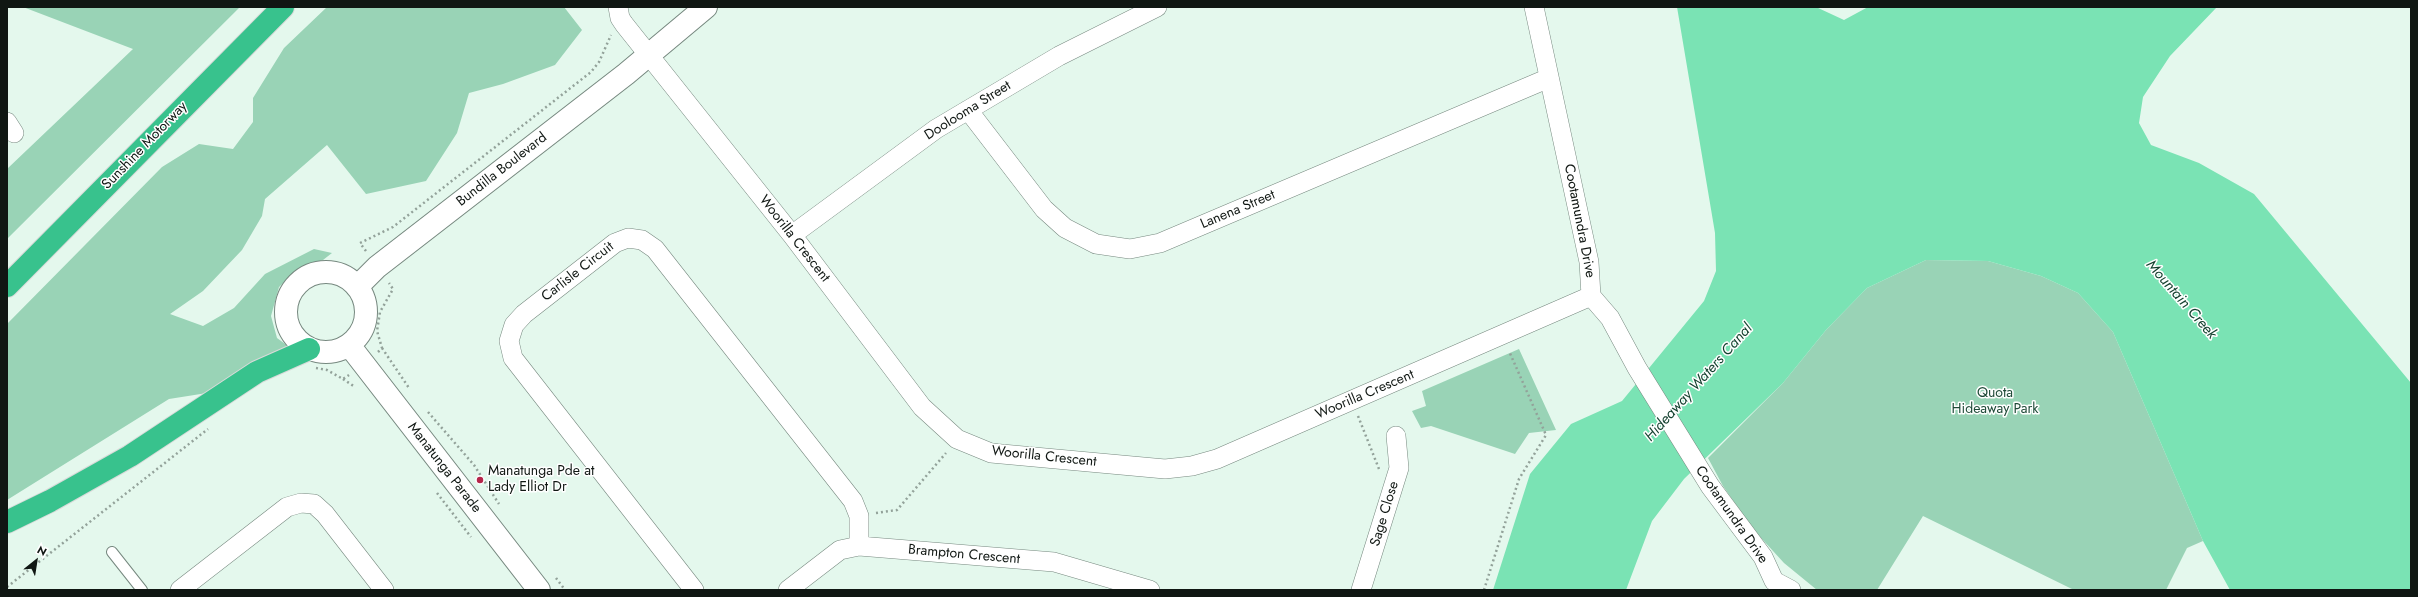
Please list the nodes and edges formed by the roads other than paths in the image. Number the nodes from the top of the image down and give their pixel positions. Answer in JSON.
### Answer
{"nodes":[{"id":1,"x":283,"y":7,"type":"edge"},
{"id":2,"x":618,"y":7,"type":"edge"},
{"id":3,"x":706,"y":7,"type":"edge"},
{"id":4,"x":1157,"y":7,"type":"edge"},
{"id":5,"x":1534,"y":7,"type":"edge"},
{"id":6,"x":648,"y":56,"type":"junction"},
{"id":7,"x":1549,"y":78,"type":"junction"},
{"id":8,"x":968,"y":110,"type":"junction"},
{"id":9,"x":792,"y":235,"type":"junction"},
{"id":10,"x":7,"y":286,"type":"edge"},
{"id":11,"x":356,"y":287,"type":"junction"},
{"id":12,"x":1591,"y":296,"type":"junction"},
{"id":13,"x":349,"y":345,"type":"junction"},
{"id":14,"x":310,"y":359,"type":"junction"},
{"id":15,"x":1396,"y":436,"type":"dead end"},
{"id":16,"x":7,"y":522,"type":"edge"},
{"id":17,"x":859,"y":546,"type":"junction"},
{"id":18,"x":112,"y":552,"type":"dead end"},
{"id":19,"x":547,"y":584,"type":"edge"},
{"id":20,"x":1770,"y":585,"type":"edge"},
{"id":21,"x":142,"y":590,"type":"edge"},
{"id":22,"x":180,"y":590,"type":"edge"},
{"id":23,"x":384,"y":590,"type":"edge"},
{"id":24,"x":694,"y":590,"type":"edge"},
{"id":25,"x":788,"y":590,"type":"edge"},
{"id":26,"x":1150,"y":590,"type":"edge"},
{"id":27,"x":1361,"y":590,"type":"edge"},
{"id":28,"x":1791,"y":590,"type":"edge"}],
"edges":[{"from":1,"to":10,"type":"highway","name":"Sunshine Motorway"},
{"from":2,"to":6,"type":"street"},
{"from":3,"to":6,"type":"street","name":"Bundilla Boulevard"},
{"from":4,"to":8,"type":"street","name":"Doolooma Street"},
{"from":5,"to":7,"type":"street","name":"Cootamundra Drive"},
{"from":6,"to":9,"type":"street","name":"Woorilla Crescent"},
{"from":6,"to":11,"type":"street","name":"Bundilla Boulevard"},
{"from":7,"to":8,"type":"street","name":"Lanena Street"},
{"from":7,"to":12,"type":"street","name":"Cootamundra Drive"},
{"from":8,"to":9,"type":"street","name":"Doolooma Street"},
{"from":9,"to":12,"type":"street","name":"Woorilla Crescent"},
{"from":11,"to":13,"type":"street"},
{"from":11,"to":14,"type":"street"},
{"from":12,"to":20,"type":"street","name":"Cootamundra Drive"},
{"from":13,"to":14,"type":"street"},
{"from":13,"to":19,"type":"street","name":"Manatunga Parade"},
{"from":14,"to":16,"type":"highway"},
{"from":15,"to":27,"type":"street","name":"Sage Close"},
{"from":17,"to":24,"type":"street","name":"Carlisle Circuit"},
{"from":17,"to":25,"type":"street","name":"Brampton Crescent"},
{"from":17,"to":26,"type":"street","name":"Brampton Crescent"},
{"from":18,"to":21,"type":"lane"},
{"from":20,"to":28,"type":"street","name":"Cootamundra Drive"},
{"from":22,"to":23,"type":"street"}]}
